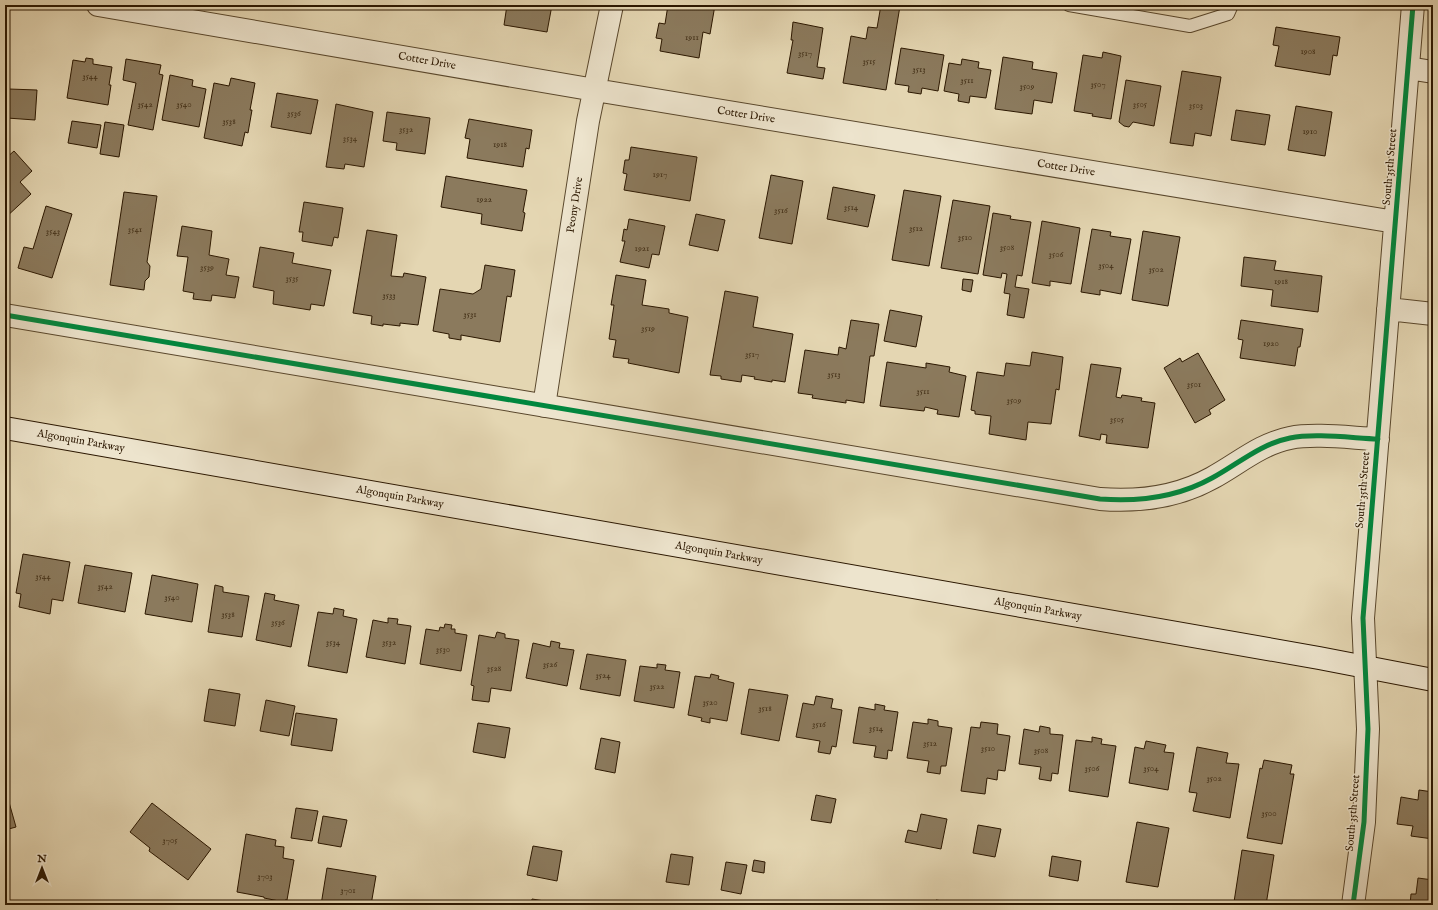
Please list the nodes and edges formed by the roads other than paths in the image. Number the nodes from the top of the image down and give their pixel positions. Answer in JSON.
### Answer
{"nodes":[{"id":1,"x":98,"y":5,"type":"edge"},
{"id":2,"x":612,"y":5,"type":"edge"},
{"id":3,"x":1069,"y":5,"type":"edge"},
{"id":4,"x":1232,"y":5,"type":"edge"},
{"id":5,"x":1413,"y":5,"type":"edge"},
{"id":6,"x":1408,"y":68,"type":"junction"},
{"id":7,"x":1433,"y":72,"type":"edge"},
{"id":8,"x":595,"y":90,"type":"junction"},
{"id":9,"x":1395,"y":222,"type":"junction"},
{"id":10,"x":1388,"y":309,"type":"junction"},
{"id":11,"x":1433,"y":314,"type":"edge"},
{"id":12,"x":5,"y":315,"type":"edge"},
{"id":13,"x":544,"y":406,"type":"junction"},
{"id":14,"x":5,"y":428,"type":"edge"},
{"id":15,"x":1378,"y":439,"type":"junction"},
{"id":16,"x":1366,"y":668,"type":"junction"},
{"id":17,"x":1433,"y":680,"type":"edge"},
{"id":18,"x":1353,"y":905,"type":"edge"}],
"edges":[{"from":1,"to":8,"type":"street","name":"Cotter Drive"},
{"from":2,"to":8,"type":"street","name":"Peony Drive"},
{"from":3,"to":4,"type":"lane"},
{"from":5,"to":6,"type":"street","name":"South 35th Street"},
{"from":6,"to":7,"type":"street"},
{"from":6,"to":9,"type":"street","name":"South 35th Street"},
{"from":8,"to":9,"type":"street","name":"Cotter Drive"},
{"from":8,"to":13,"type":"street","name":"Peony Drive"},
{"from":9,"to":10,"type":"street","name":"South 35th Street"},
{"from":10,"to":11,"type":"street"},
{"from":10,"to":15,"type":"street","name":"South 35th Street"},
{"from":12,"to":13,"type":"street"},
{"from":13,"to":15,"type":"street"},
{"from":14,"to":16,"type":"street","name":"Algonquin Parkway"},
{"from":15,"to":16,"type":"street","name":"South 35th Street"},
{"from":16,"to":17,"type":"street","name":"Algonquin Parkway"},
{"from":16,"to":18,"type":"street","name":"South 35th Street"}]}
